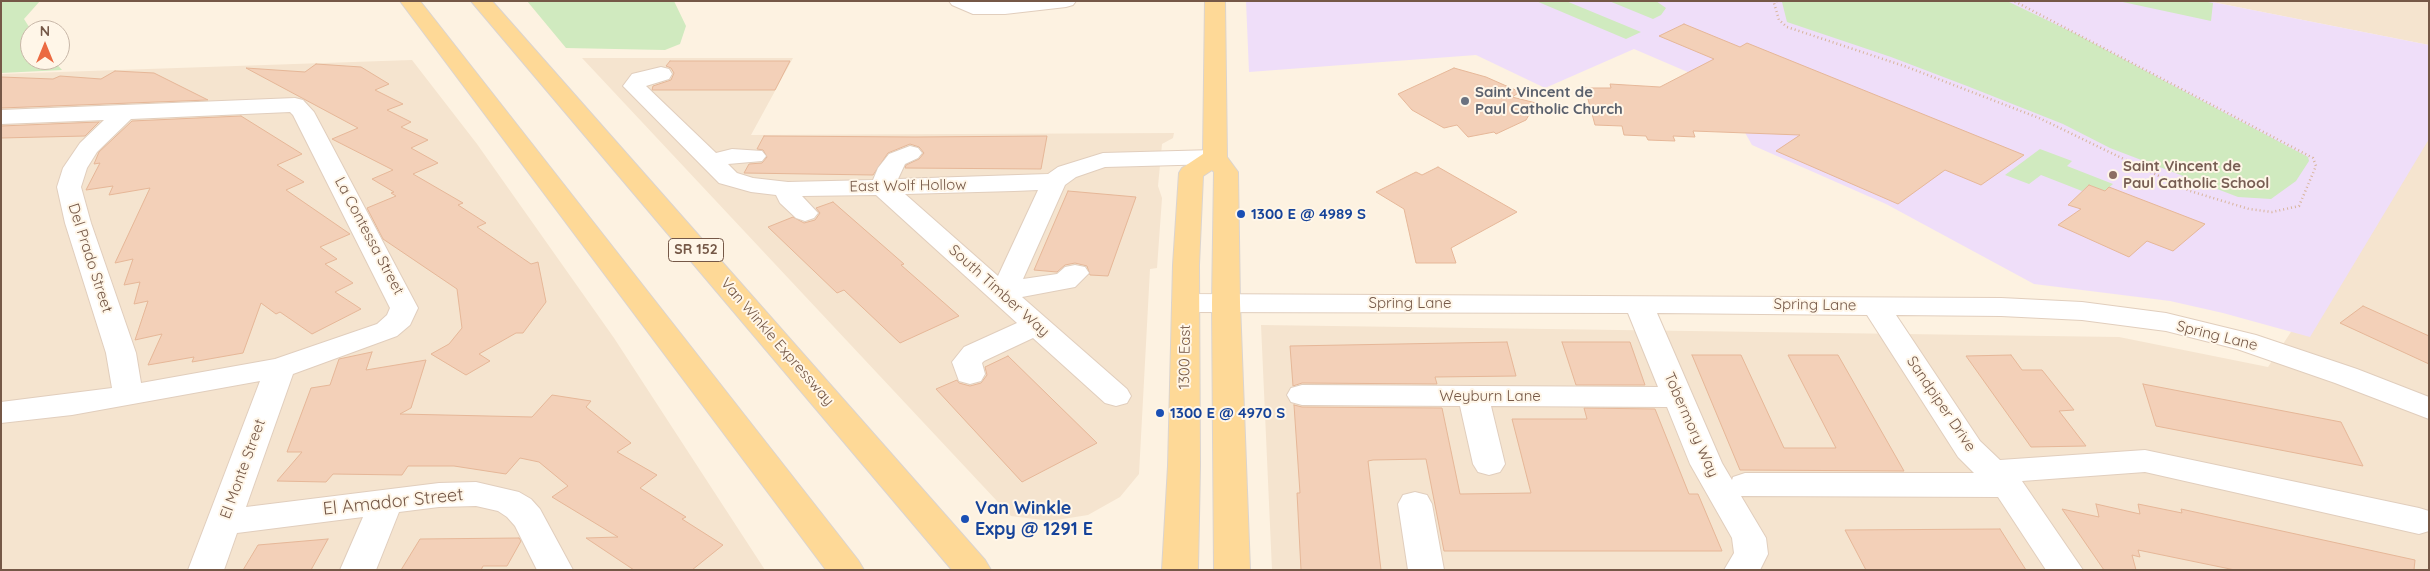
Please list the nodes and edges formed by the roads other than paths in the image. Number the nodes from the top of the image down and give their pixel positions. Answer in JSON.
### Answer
{"nodes":[{"id":1,"x":410,"y":1,"type":"edge"},
{"id":2,"x":482,"y":1,"type":"edge"},
{"id":3,"x":959,"y":1,"type":"edge"},
{"id":4,"x":1066,"y":1,"type":"edge"},
{"id":5,"x":1216,"y":1,"type":"edge"},
{"id":6,"x":661,"y":74,"type":"dead end"},
{"id":7,"x":126,"y":111,"type":"junction"},
{"id":8,"x":1,"y":117,"type":"edge"},
{"id":9,"x":910,"y":153,"type":"dead end"},
{"id":10,"x":754,"y":156,"type":"dead end"},
{"id":11,"x":1215,"y":157,"type":"junction"},
{"id":12,"x":710,"y":161,"type":"junction"},
{"id":13,"x":1089,"y":164,"type":"junction"},
{"id":14,"x":1191,"y":173,"type":"junction"},
{"id":15,"x":1054,"y":181,"type":"junction"},
{"id":16,"x":882,"y":187,"type":"junction"},
{"id":17,"x":788,"y":189,"type":"junction"},
{"id":18,"x":805,"y":212,"type":"dead end"},
{"id":19,"x":1075,"y":273,"type":"dead end"},
{"id":20,"x":1003,"y":294,"type":"junction"},
{"id":21,"x":1186,"y":303,"type":"junction"},
{"id":22,"x":1226,"y":303,"type":"junction"},
{"id":23,"x":1639,"y":304,"type":"junction"},
{"id":24,"x":1876,"y":306,"type":"junction"},
{"id":25,"x":1037,"y":325,"type":"junction"},
{"id":26,"x":280,"y":368,"type":"junction"},
{"id":27,"x":970,"y":374,"type":"dead end"},
{"id":28,"x":128,"y":395,"type":"junction"},
{"id":29,"x":1302,"y":395,"type":"dead end"},
{"id":30,"x":1116,"y":396,"type":"dead end"},
{"id":31,"x":1473,"y":396,"type":"junction"},
{"id":32,"x":1678,"y":397,"type":"junction"},
{"id":33,"x":2429,"y":409,"type":"edge"},
{"id":34,"x":5,"y":416,"type":"edge"},
{"id":35,"x":1489,"y":464,"type":"dead end"},
{"id":36,"x":2000,"y":478,"type":"junction"},
{"id":37,"x":1745,"y":485,"type":"dead end"},
{"id":38,"x":386,"y":502,"type":"junction"},
{"id":39,"x":1415,"y":504,"type":"dead end"},
{"id":40,"x":2419,"y":521,"type":"dead end"},
{"id":41,"x":223,"y":522,"type":"junction"},
{"id":42,"x":1179,"y":568,"type":"edge"},
{"id":43,"x":206,"y":570,"type":"edge"},
{"id":44,"x":358,"y":570,"type":"edge"},
{"id":45,"x":555,"y":570,"type":"edge"},
{"id":46,"x":846,"y":570,"type":"edge"},
{"id":47,"x":973,"y":570,"type":"edge"},
{"id":48,"x":1232,"y":570,"type":"edge"},
{"id":49,"x":1426,"y":570,"type":"edge"},
{"id":50,"x":1742,"y":570,"type":"edge"},
{"id":51,"x":2066,"y":570,"type":"edge"}],
"edges":[{"from":1,"to":46,"type":"main road"},
{"from":2,"to":47,"type":"main road","name":"Van Winkle Expressway","number":"SR 152"},
{"from":3,"to":4,"type":"street"},
{"from":5,"to":11,"type":"main road"},
{"from":6,"to":12,"type":"street","name":"East Wolf Hollow"},
{"from":7,"to":8,"type":"street","name":"La Contessa Street"},
{"from":7,"to":26,"type":"street","name":"La Contessa Street"},
{"from":7,"to":28,"type":"street","name":"Del Prado Street"},
{"from":9,"to":16,"type":"street"},
{"from":10,"to":12,"type":"street"},
{"from":11,"to":13,"type":"street","name":"East Wolf Hollow"},
{"from":11,"to":14,"type":"main road"},
{"from":11,"to":22,"type":"main road"},
{"from":12,"to":17,"type":"street","name":"East Wolf Hollow"},
{"from":13,"to":14,"type":"street"},
{"from":13,"to":15,"type":"street","name":"East Wolf Hollow"},
{"from":14,"to":21,"type":"main road","name":"1300 East"},
{"from":15,"to":16,"type":"street","name":"East Wolf Hollow"},
{"from":15,"to":20,"type":"street"},
{"from":16,"to":17,"type":"street","name":"East Wolf Hollow"},
{"from":16,"to":20,"type":"street","name":"South Timber Way"},
{"from":17,"to":18,"type":"street"},
{"from":19,"to":20,"type":"street"},
{"from":20,"to":25,"type":"street","name":"South Timber Way"},
{"from":21,"to":22,"type":"street","name":"Spring Lane"},
{"from":21,"to":42,"type":"main road","name":"1300 East"},
{"from":22,"to":23,"type":"street","name":"Spring Lane"},
{"from":22,"to":48,"type":"main road"},
{"from":23,"to":24,"type":"street","name":"Spring Lane"},
{"from":23,"to":32,"type":"street","name":"Tobermory Way"},
{"from":24,"to":33,"type":"street","name":"Spring Lane"},
{"from":24,"to":36,"type":"street","name":"Sandpiper Drive"},
{"from":25,"to":27,"type":"street"},
{"from":25,"to":30,"type":"street","name":"South Timber Way"},
{"from":26,"to":28,"type":"street","name":"La Contessa Street"},
{"from":26,"to":41,"type":"street","name":"El Monte Street"},
{"from":28,"to":34,"type":"street","name":"La Contessa Street"},
{"from":29,"to":31,"type":"street","name":"Weyburn Lane"},
{"from":31,"to":32,"type":"street","name":"Weyburn Lane"},
{"from":31,"to":35,"type":"street"},
{"from":32,"to":50,"type":"street","name":"Tobermory Way"},
{"from":36,"to":37,"type":"street"},
{"from":36,"to":40,"type":"street"},
{"from":36,"to":51,"type":"street","name":"Sandpiper Drive"},
{"from":38,"to":41,"type":"street","name":"El Amador Street"},
{"from":38,"to":44,"type":"street"},
{"from":38,"to":45,"type":"street","name":"El Amador Street"},
{"from":39,"to":49,"type":"street"},
{"from":41,"to":43,"type":"street","name":"El Monte Street"}]}
